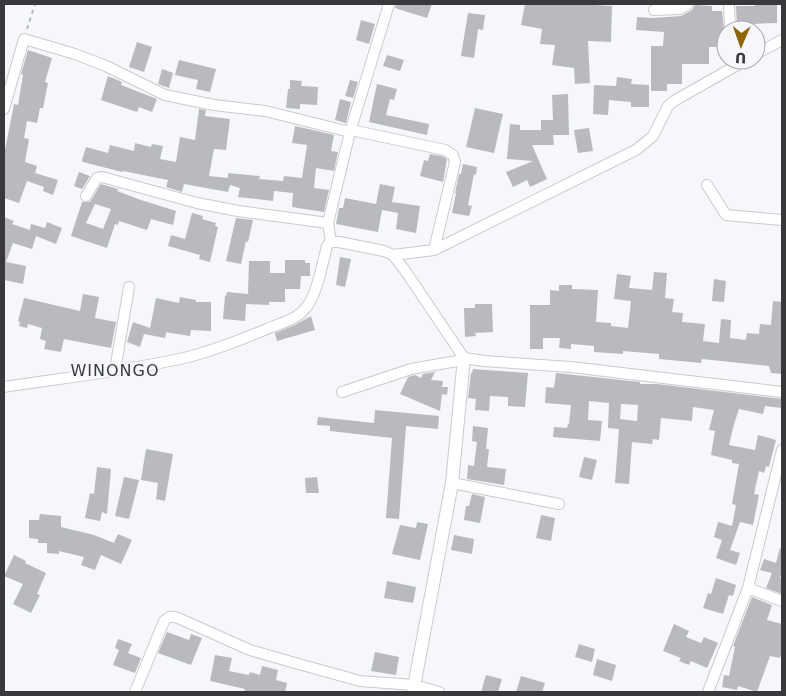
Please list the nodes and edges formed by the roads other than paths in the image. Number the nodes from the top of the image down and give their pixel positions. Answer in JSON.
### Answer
{"nodes":[{"id":1,"x":389,"y":4,"type":"edge"},
{"id":2,"x":688,"y":4,"type":"edge"},
{"id":3,"x":729,"y":4,"type":"edge"},
{"id":4,"x":654,"y":10,"type":"dead end"},
{"id":5,"x":730,"y":20,"type":"edge"},
{"id":6,"x":782,"y":40,"type":"edge"},
{"id":7,"x":766,"y":49,"type":"edge"},
{"id":8,"x":726,"y":70,"type":"edge"},
{"id":9,"x":4,"y":109,"type":"edge"},
{"id":10,"x":350,"y":131,"type":"junction"},
{"id":11,"x":708,"y":185,"type":"dead end"},
{"id":12,"x":86,"y":196,"type":"dead end"},
{"id":13,"x":782,"y":220,"type":"edge"},
{"id":14,"x":328,"y":223,"type":"junction"},
{"id":15,"x":331,"y":242,"type":"junction"},
{"id":16,"x":434,"y":250,"type":"junction"},
{"id":17,"x":393,"y":255,"type":"junction"},
{"id":18,"x":129,"y":287,"type":"dead end"},
{"id":19,"x":461,"y":355,"type":"junction"},
{"id":20,"x":116,"y":370,"type":"junction"},
{"id":21,"x":4,"y":387,"type":"edge"},
{"id":22,"x":342,"y":392,"type":"dead end"},
{"id":23,"x":782,"y":392,"type":"edge"},
{"id":24,"x":782,"y":450,"type":"edge"},
{"id":25,"x":452,"y":483,"type":"junction"},
{"id":26,"x":559,"y":504,"type":"dead end"},
{"id":27,"x":748,"y":588,"type":"junction"},
{"id":28,"x":782,"y":601,"type":"edge"},
{"id":29,"x":413,"y":689,"type":"edge"},
{"id":30,"x":135,"y":692,"type":"edge"},
{"id":31,"x":440,"y":692,"type":"edge"},
{"id":32,"x":708,"y":692,"type":"edge"}],
"edges":[{"from":1,"to":10,"type":"street"},
{"from":2,"to":4,"type":"street"},
{"from":3,"to":5,"type":"street"},
{"from":6,"to":7,"type":"street"},
{"from":8,"to":16,"type":"street"},
{"from":9,"to":10,"type":"street"},
{"from":10,"to":14,"type":"street"},
{"from":10,"to":16,"type":"street"},
{"from":11,"to":13,"type":"street"},
{"from":12,"to":14,"type":"street"},
{"from":14,"to":15,"type":"street"},
{"from":15,"to":17,"type":"street"},
{"from":15,"to":20,"type":"street"},
{"from":16,"to":17,"type":"street"},
{"from":17,"to":19,"type":"street"},
{"from":18,"to":20,"type":"street"},
{"from":19,"to":22,"type":"street"},
{"from":19,"to":23,"type":"street"},
{"from":19,"to":25,"type":"street"},
{"from":20,"to":21,"type":"street"},
{"from":24,"to":27,"type":"street"},
{"from":25,"to":26,"type":"street"},
{"from":25,"to":29,"type":"street"},
{"from":27,"to":28,"type":"street"},
{"from":27,"to":32,"type":"street"},
{"from":29,"to":30,"type":"street"},
{"from":29,"to":31,"type":"street"}]}
